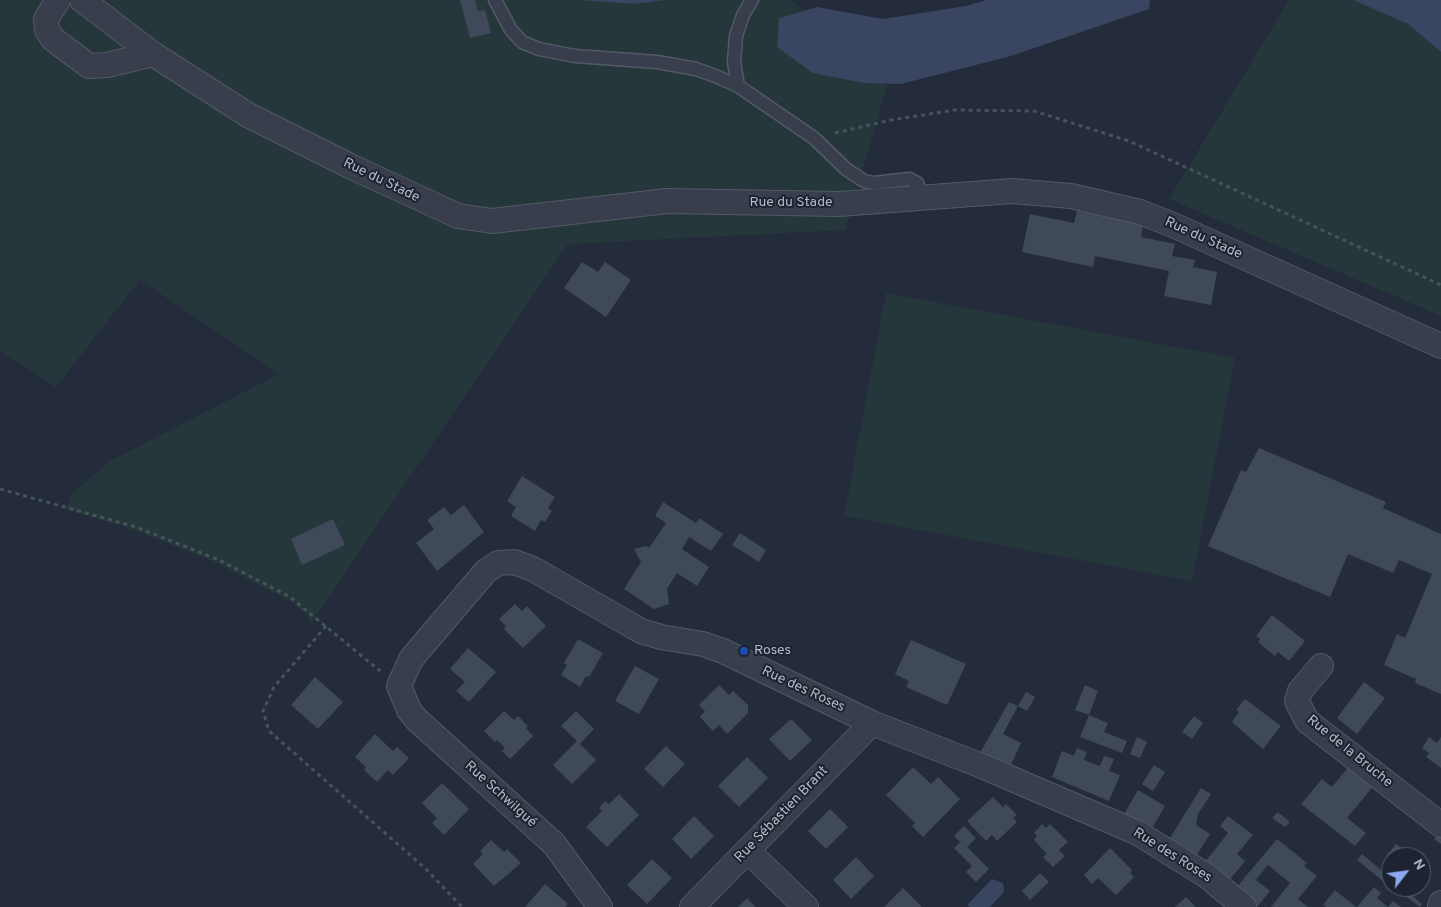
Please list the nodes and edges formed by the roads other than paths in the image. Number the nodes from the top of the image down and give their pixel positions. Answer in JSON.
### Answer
{"nodes":[{"id":1,"x":58,"y":0,"type":"edge"},
{"id":2,"x":82,"y":0,"type":"edge"},
{"id":3,"x":495,"y":0,"type":"edge"},
{"id":4,"x":752,"y":0,"type":"edge"},
{"id":5,"x":153,"y":54,"type":"junction"},
{"id":6,"x":738,"y":86,"type":"junction"},
{"id":7,"x":923,"y":198,"type":"junction"},
{"id":8,"x":1441,"y":346,"type":"edge"},
{"id":9,"x":1321,"y":666,"type":"dead end"},
{"id":10,"x":399,"y":686,"type":"joint"},
{"id":11,"x":872,"y":723,"type":"junction"},
{"id":12,"x":1441,"y":825,"type":"edge"},
{"id":13,"x":748,"y":851,"type":"junction"},
{"id":14,"x":1441,"y":902,"type":"edge"},
{"id":15,"x":600,"y":907,"type":"edge"},
{"id":16,"x":692,"y":907,"type":"edge"},
{"id":17,"x":806,"y":907,"type":"edge"},
{"id":18,"x":1244,"y":907,"type":"edge"},
{"id":19,"x":1440,"y":907,"type":"edge"}],
"edges":[{"from":1,"to":5,"type":"street"},
{"from":2,"to":5,"type":"street","name":"Rue du Stade"},
{"from":3,"to":6,"type":"lane"},
{"from":4,"to":6,"type":"lane"},
{"from":5,"to":7,"type":"street","name":"Rue du Stade"},
{"from":6,"to":7,"type":"lane"},
{"from":7,"to":8,"type":"street","name":"Rue du Stade"},
{"from":9,"to":12,"type":"street","name":"Rue de la Bruche"},
{"from":10,"to":11,"type":"street","name":"Rue des Roses"},
{"from":10,"to":15,"type":"street","name":"Rue Schwilgué"},
{"from":11,"to":13,"type":"street","name":"Rue Sébastien Brant"},
{"from":11,"to":18,"type":"street","name":"Rue des Roses"},
{"from":13,"to":16,"type":"street","name":"Rue Sébastien Brant"},
{"from":13,"to":17,"type":"street"},
{"from":14,"to":19,"type":"street"}]}
